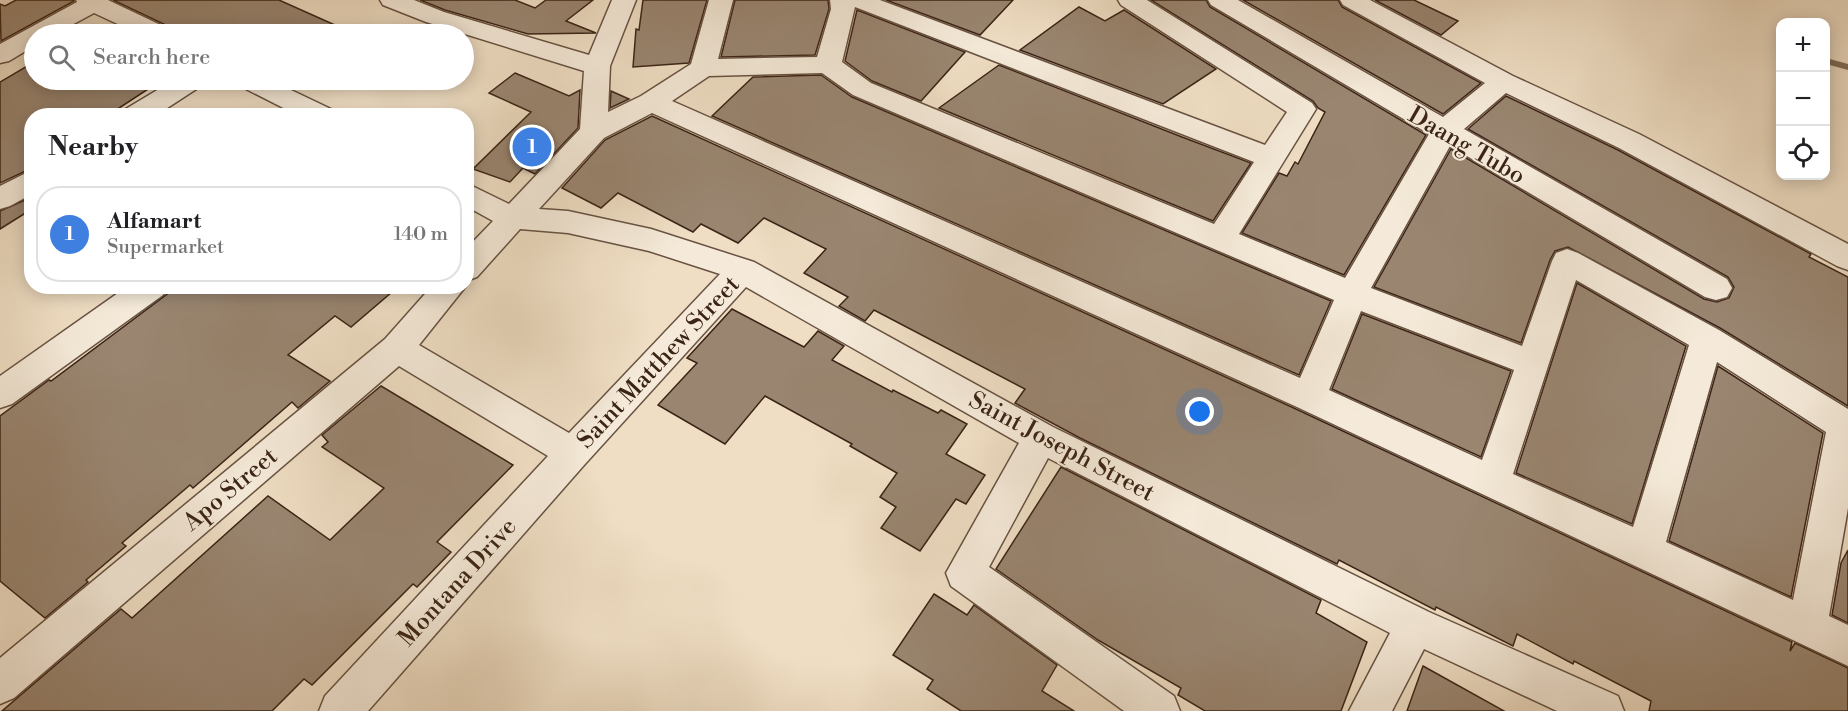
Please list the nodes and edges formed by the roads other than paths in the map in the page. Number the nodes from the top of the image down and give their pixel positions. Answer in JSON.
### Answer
{"nodes":[{"id":1,"x":392,"y":0,"type":"edge"},
{"id":2,"x":624,"y":0,"type":"edge"},
{"id":3,"x":721,"y":0,"type":"edge"},
{"id":4,"x":842,"y":0,"type":"edge"},
{"id":5,"x":858,"y":0,"type":"edge"},
{"id":6,"x":1130,"y":0,"type":"edge"},
{"id":7,"x":1220,"y":0,"type":"edge"},
{"id":8,"x":1352,"y":0,"type":"edge"},
{"id":9,"x":92,"y":1,"type":"edge"},
{"id":10,"x":54,"y":24,"type":"edge"},
{"id":11,"x":139,"y":24,"type":"edge"},
{"id":12,"x":458,"y":24,"type":"edge"},
{"id":13,"x":474,"y":29,"type":"edge"},
{"id":14,"x":24,"y":42,"type":"edge"},
{"id":15,"x":0,"y":55,"type":"edge"},
{"id":16,"x":828,"y":65,"type":"junction"},
{"id":17,"x":597,"y":66,"type":"junction"},
{"id":18,"x":703,"y":68,"type":"junction"},
{"id":19,"x":1504,"y":82,"type":"junction"},
{"id":20,"x":176,"y":90,"type":"edge"},
{"id":21,"x":270,"y":90,"type":"edge"},
{"id":22,"x":651,"y":102,"type":"junction"},
{"id":23,"x":147,"y":108,"type":"edge"},
{"id":24,"x":307,"y":108,"type":"edge"},
{"id":25,"x":594,"y":131,"type":"junction"},
{"id":26,"x":1444,"y":132,"type":"junction"},
{"id":27,"x":1272,"y":158,"type":"junction"},
{"id":28,"x":24,"y":185,"type":"edge"},
{"id":29,"x":474,"y":197,"type":"edge"},
{"id":30,"x":0,"y":199,"type":"edge"},
{"id":31,"x":511,"y":218,"type":"junction"},
{"id":32,"x":1220,"y":239,"type":"junction"},
{"id":33,"x":1848,"y":258,"type":"edge"},
{"id":34,"x":474,"y":260,"type":"edge"},
{"id":35,"x":744,"y":270,"type":"junction"},
{"id":36,"x":1716,"y":288,"type":"dead end"},
{"id":37,"x":141,"y":294,"type":"edge"},
{"id":38,"x":445,"y":294,"type":"edge"},
{"id":39,"x":1352,"y":294,"type":"junction"},
{"id":40,"x":1707,"y":339,"type":"junction"},
{"id":41,"x":398,"y":348,"type":"junction"},
{"id":42,"x":1531,"y":363,"type":"junction"},
{"id":43,"x":0,"y":394,"type":"edge"},
{"id":44,"x":1309,"y":397,"type":"junction"},
{"id":45,"x":1847,"y":426,"type":"edge"},
{"id":46,"x":1041,"y":438,"type":"junction"},
{"id":47,"x":573,"y":453,"type":"junction"},
{"id":48,"x":1493,"y":481,"type":"junction"},
{"id":49,"x":1644,"y":552,"type":"junction"},
{"id":50,"x":1414,"y":625,"type":"junction"},
{"id":51,"x":1808,"y":626,"type":"junction"},
{"id":52,"x":1848,"y":646,"type":"edge"},
{"id":53,"x":0,"y":684,"type":"edge"},
{"id":54,"x":340,"y":711,"type":"edge"},
{"id":55,"x":1159,"y":711,"type":"edge"},
{"id":56,"x":1370,"y":711,"type":"edge"},
{"id":57,"x":1602,"y":711,"type":"edge"}],
"edges":[{"from":1,"to":12,"type":"street"},
{"from":2,"to":17,"type":"street"},
{"from":3,"to":18,"type":"street"},
{"from":4,"to":16,"type":"street"},
{"from":5,"to":27,"type":"street"},
{"from":6,"to":27,"type":"street"},
{"from":7,"to":26,"type":"street","name":"Daang Tubo"},
{"from":8,"to":19,"type":"street"},
{"from":9,"to":10,"type":"street"},
{"from":9,"to":11,"type":"street"},
{"from":13,"to":17,"type":"street"},
{"from":14,"to":15,"type":"street"},
{"from":16,"to":18,"type":"street"},
{"from":16,"to":32,"type":"street"},
{"from":17,"to":25,"type":"street"},
{"from":18,"to":22,"type":"street"},
{"from":19,"to":26,"type":"street"},
{"from":19,"to":33,"type":"street"},
{"from":20,"to":23,"type":"street"},
{"from":21,"to":24,"type":"street"},
{"from":22,"to":25,"type":"street"},
{"from":22,"to":44,"type":"street"},
{"from":25,"to":31,"type":"street"},
{"from":26,"to":36,"type":"street","name":"Daang Tubo"},
{"from":26,"to":39,"type":"street"},
{"from":27,"to":32,"type":"street"},
{"from":28,"to":30,"type":"street"},
{"from":29,"to":31,"type":"street"},
{"from":31,"to":34,"type":"street"},
{"from":31,"to":35,"type":"street","name":"Saint Joseph Street"},
{"from":32,"to":39,"type":"street"},
{"from":35,"to":46,"type":"street","name":"Saint Joseph Street"},
{"from":35,"to":47,"type":"street","name":"Saint Matthew Street"},
{"from":37,"to":43,"type":"street"},
{"from":38,"to":41,"type":"street","name":"Apo Street"},
{"from":39,"to":42,"type":"street"},
{"from":39,"to":44,"type":"street"},
{"from":40,"to":42,"type":"street"},
{"from":40,"to":45,"type":"street"},
{"from":40,"to":49,"type":"street"},
{"from":41,"to":47,"type":"street"},
{"from":41,"to":53,"type":"street","name":"Apo Street"},
{"from":42,"to":48,"type":"street"},
{"from":44,"to":48,"type":"street"},
{"from":45,"to":51,"type":"street"},
{"from":46,"to":50,"type":"street","name":"Saint Joseph Street"},
{"from":46,"to":55,"type":"street"},
{"from":47,"to":54,"type":"street","name":"Montana Drive"},
{"from":48,"to":49,"type":"street"},
{"from":49,"to":51,"type":"street"},
{"from":50,"to":56,"type":"street"},
{"from":50,"to":57,"type":"street","name":"Saint Joseph Street"},
{"from":51,"to":52,"type":"street"}]}
